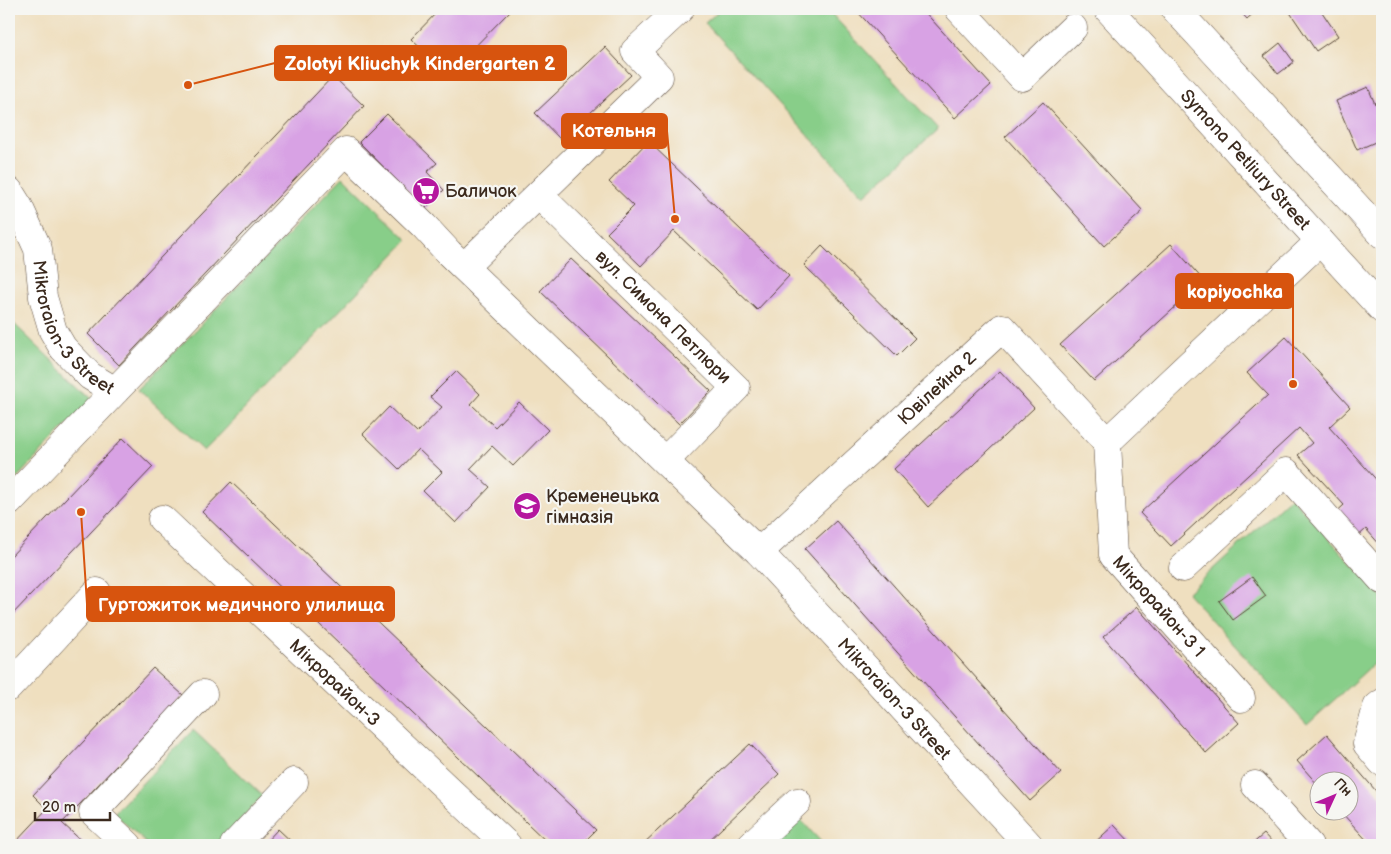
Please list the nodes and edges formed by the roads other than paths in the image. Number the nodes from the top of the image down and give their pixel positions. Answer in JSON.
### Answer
{"nodes":[{"id":1,"x":680,"y":9,"type":"edge"},
{"id":2,"x":959,"y":9,"type":"edge"},
{"id":3,"x":1108,"y":9,"type":"edge"},
{"id":4,"x":1175,"y":9,"type":"edge"},
{"id":5,"x":1073,"y":28,"type":"dead end"},
{"id":6,"x":539,"y":196,"type":"junction"},
{"id":7,"x":14,"y":199,"type":"edge"},
{"id":8,"x":1382,"y":234,"type":"edge"},
{"id":9,"x":1320,"y":241,"type":"junction"},
{"id":10,"x":456,"y":260,"type":"junction"},
{"id":11,"x":1382,"y":309,"type":"edge"},
{"id":12,"x":115,"y":391,"type":"junction"},
{"id":13,"x":1107,"y":442,"type":"junction"},
{"id":14,"x":665,"y":461,"type":"junction"},
{"id":15,"x":9,"y":502,"type":"edge"},
{"id":16,"x":162,"y":520,"type":"dead end"},
{"id":17,"x":759,"y":552,"type":"junction"},
{"id":18,"x":1183,"y":568,"type":"dead end"},
{"id":19,"x":1382,"y":580,"type":"edge"},
{"id":20,"x":97,"y":592,"type":"dead end"},
{"id":21,"x":9,"y":687,"type":"edge"},
{"id":22,"x":203,"y":694,"type":"dead end"},
{"id":23,"x":1241,"y":698,"type":"dead end"},
{"id":24,"x":1382,"y":703,"type":"edge"},
{"id":25,"x":1382,"y":762,"type":"edge"},
{"id":26,"x":294,"y":782,"type":"dead end"},
{"id":27,"x":1254,"y":785,"type":"dead end"},
{"id":28,"x":797,"y":802,"type":"dead end"},
{"id":29,"x":128,"y":845,"type":"edge"},
{"id":30,"x":234,"y":845,"type":"edge"},
{"id":31,"x":507,"y":845,"type":"edge"},
{"id":32,"x":752,"y":845,"type":"edge"},
{"id":33,"x":1029,"y":845,"type":"edge"},
{"id":34,"x":1309,"y":845,"type":"edge"}],
"edges":[{"from":1,"to":6,"type":"main road"},
{"from":2,"to":5,"type":"main road"},
{"from":3,"to":9,"type":"main road","name":"Symona Petliury Street"},
{"from":4,"to":8,"type":"main road"},
{"from":6,"to":10,"type":"main road"},
{"from":6,"to":14,"type":"main road","name":"вул. Симона Петлюри"},
{"from":7,"to":12,"type":"main road","name":"Mikroraion-3 Street"},
{"from":9,"to":11,"type":"main road","name":"Symona Petliury Street"},
{"from":9,"to":13,"type":"main road"},
{"from":10,"to":12,"type":"main road","name":"Mikroraion-3 Street"},
{"from":10,"to":14,"type":"main road","name":"Mikroraion-3 Street"},
{"from":12,"to":15,"type":"main road"},
{"from":13,"to":17,"type":"main road","name":"Ювілейна 2"},
{"from":13,"to":23,"type":"main road","name":"Мікрорайон-3 1"},
{"from":14,"to":17,"type":"main road","name":"Mikroraion-3 Street"},
{"from":16,"to":31,"type":"main road","name":"Мікрорайон-3"},
{"from":17,"to":33,"type":"main road","name":"Mikroraion-3 Street"},
{"from":18,"to":19,"type":"main road"},
{"from":20,"to":21,"type":"main road"},
{"from":22,"to":29,"type":"main road"},
{"from":24,"to":25,"type":"main road"},
{"from":26,"to":30,"type":"main road"},
{"from":27,"to":34,"type":"main road"},
{"from":28,"to":32,"type":"main road"}]}
